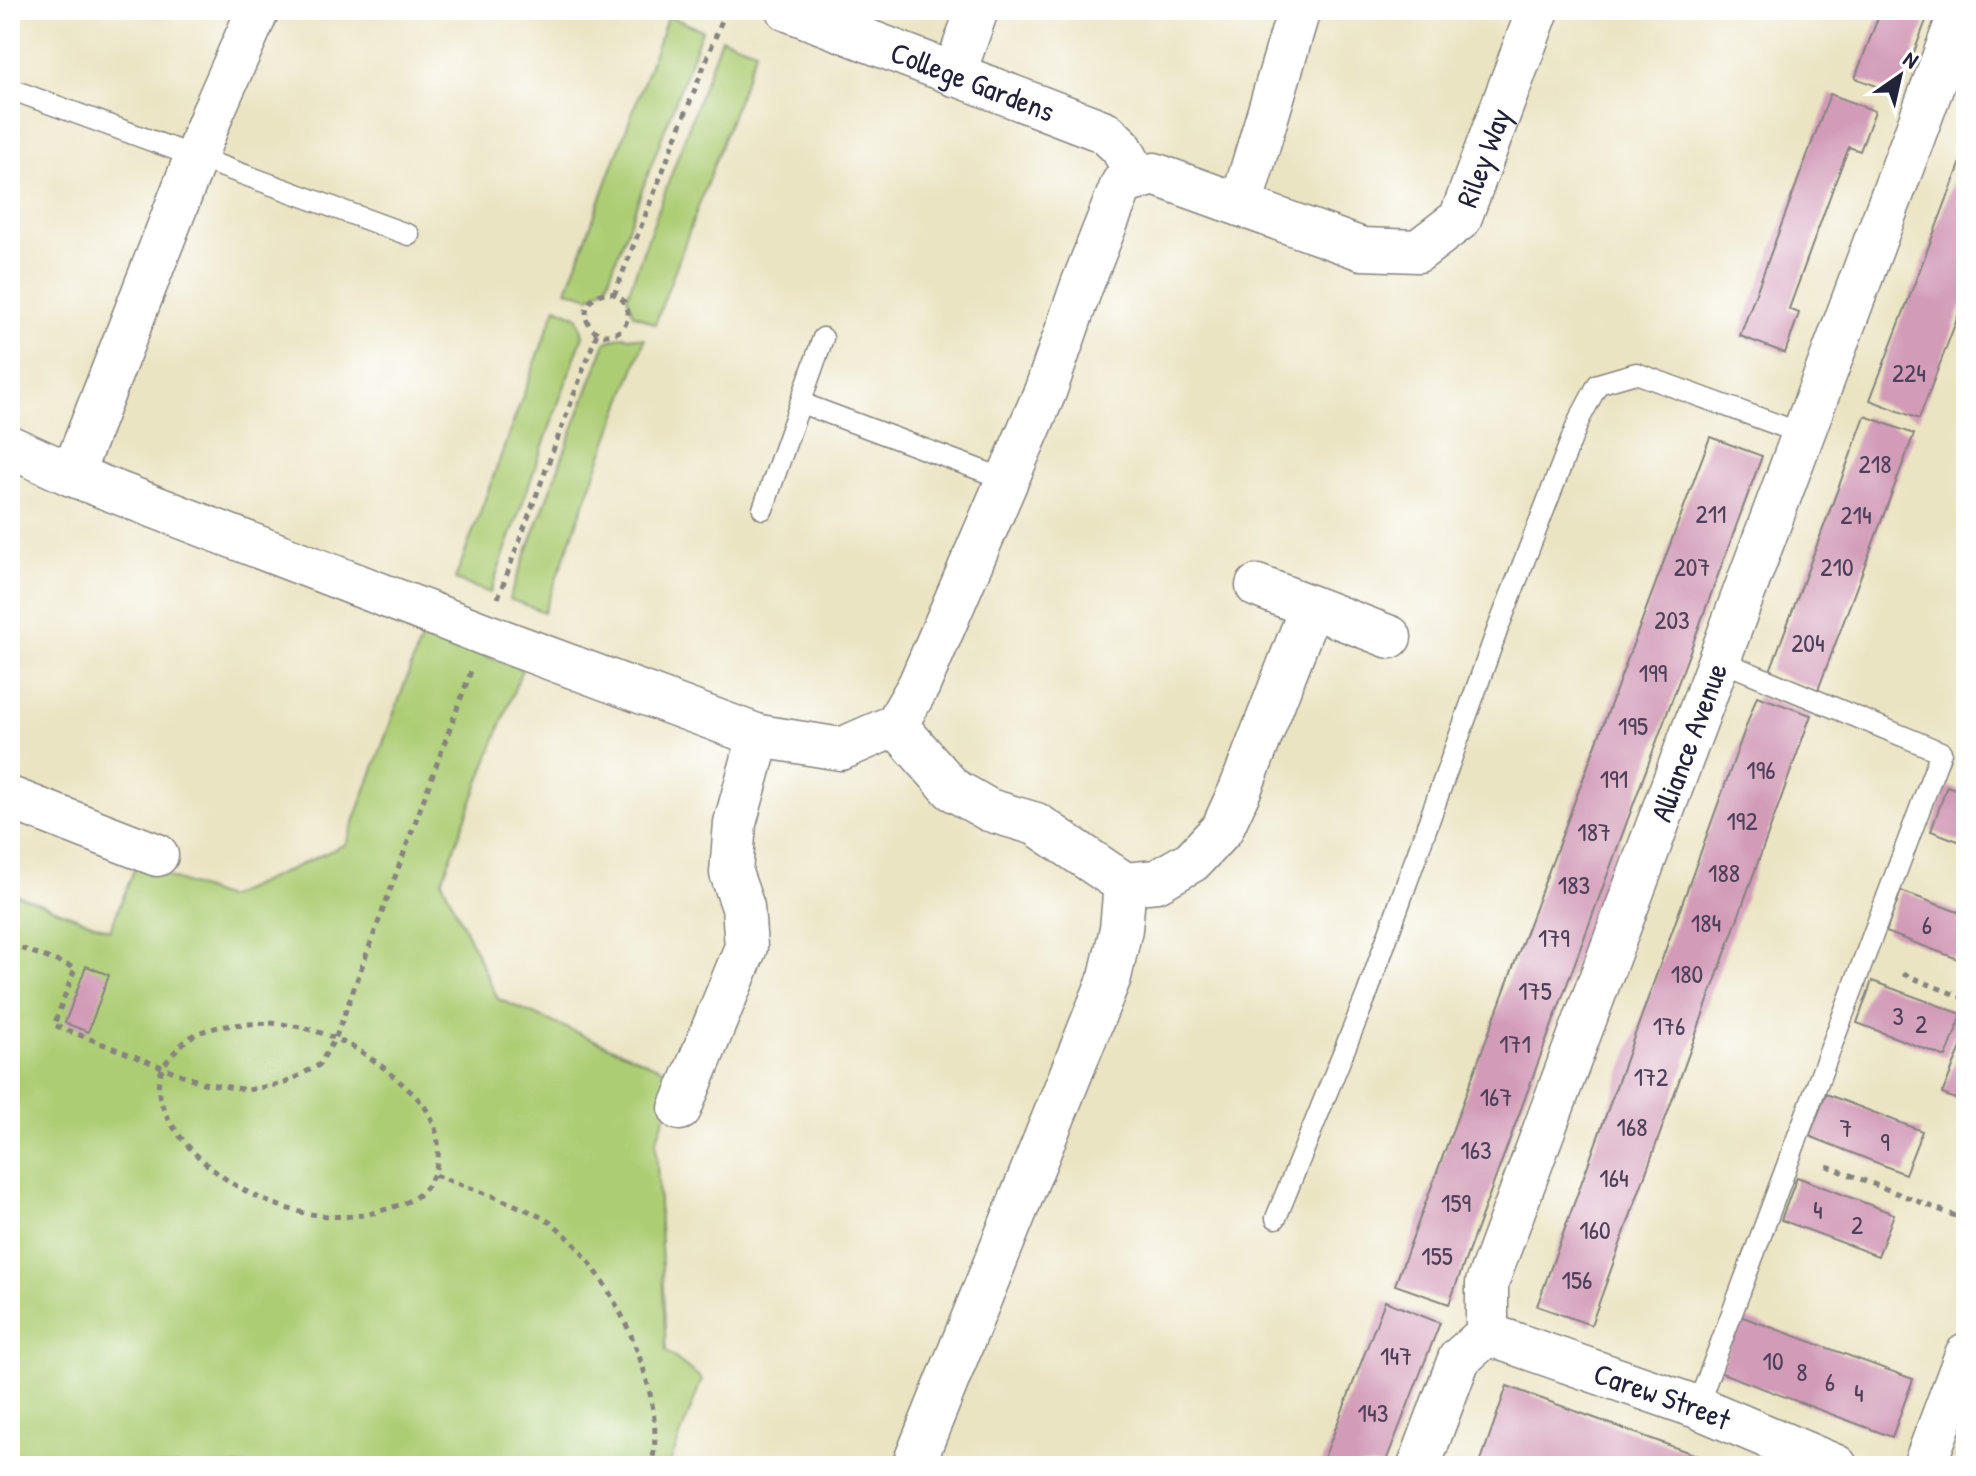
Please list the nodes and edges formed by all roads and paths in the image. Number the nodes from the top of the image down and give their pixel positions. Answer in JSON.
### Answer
{"nodes":[{"id":1,"x":258,"y":10,"type":"edge"},
{"id":2,"x":726,"y":10,"type":"edge"},
{"id":3,"x":788,"y":10,"type":"edge"},
{"id":4,"x":977,"y":10,"type":"edge"},
{"id":5,"x":1538,"y":10,"type":"edge"},
{"id":6,"x":1961,"y":10,"type":"edge"},
{"id":7,"x":1302,"y":15,"type":"edge"},
{"id":8,"x":954,"y":75,"type":"junction"},
{"id":9,"x":10,"y":89,"type":"edge"},
{"id":10,"x":195,"y":159,"type":"junction"},
{"id":11,"x":1138,"y":179,"type":"junction"},
{"id":12,"x":1241,"y":205,"type":"junction"},
{"id":13,"x":409,"y":235,"type":"dead end"},
{"id":14,"x":614,"y":295,"type":"junction"},
{"id":15,"x":597,"y":333,"type":"junction"},
{"id":16,"x":823,"y":338,"type":"dead end"},
{"id":17,"x":801,"y":403,"type":"junction"},
{"id":18,"x":1803,"y":434,"type":"junction"},
{"id":19,"x":10,"y":447,"type":"edge"},
{"id":20,"x":72,"y":475,"type":"junction"},
{"id":21,"x":1007,"y":480,"type":"junction"},
{"id":22,"x":763,"y":509,"type":"dead end"},
{"id":23,"x":1257,"y":586,"type":"dead end"},
{"id":24,"x":1311,"y":607,"type":"junction"},
{"id":25,"x":484,"y":634,"type":"junction"},
{"id":26,"x":1390,"y":637,"type":"dead end"},
{"id":27,"x":1719,"y":660,"type":"junction"},
{"id":28,"x":896,"y":725,"type":"junction"},
{"id":29,"x":759,"y":736,"type":"junction"},
{"id":30,"x":10,"y":798,"type":"edge"},
{"id":31,"x":157,"y":855,"type":"dead end"},
{"id":32,"x":1125,"y":884,"type":"junction"},
{"id":33,"x":10,"y":944,"type":"edge"},
{"id":34,"x":1903,"y":974,"type":"dead end"},
{"id":35,"x":1966,"y":999,"type":"edge"},
{"id":36,"x":336,"y":1037,"type":"junction"},
{"id":37,"x":163,"y":1067,"type":"junction"},
{"id":38,"x":680,"y":1109,"type":"dead end"},
{"id":39,"x":1827,"y":1166,"type":"dead end"},
{"id":40,"x":435,"y":1175,"type":"junction"},
{"id":41,"x":1276,"y":1218,"type":"dead end"},
{"id":42,"x":1966,"y":1220,"type":"edge"},
{"id":43,"x":1487,"y":1334,"type":"junction"},
{"id":44,"x":1966,"y":1355,"type":"edge"},
{"id":45,"x":1697,"y":1407,"type":"junction"},
{"id":46,"x":919,"y":1450,"type":"edge"},
{"id":47,"x":651,"y":1466,"type":"edge"},
{"id":48,"x":1419,"y":1466,"type":"edge"},
{"id":49,"x":1836,"y":1466,"type":"edge"},
{"id":50,"x":1924,"y":1466,"type":"edge"}],
"edges":[{"from":1,"to":10,"type":"street"},
{"from":2,"to":14,"type":"path"},
{"from":3,"to":8,"type":"street","name":"College Gardens"},
{"from":4,"to":8,"type":"street"},
{"from":5,"to":12,"type":"street","name":"Riley Way"},
{"from":6,"to":18,"type":"street","name":"Alliance Avenue"},
{"from":7,"to":12,"type":"street"},
{"from":8,"to":11,"type":"street","name":"College Gardens"},
{"from":9,"to":10,"type":"lane"},
{"from":10,"to":13,"type":"lane"},
{"from":10,"to":20,"type":"street"},
{"from":11,"to":12,"type":"street","name":"Riley Way"},
{"from":11,"to":21,"type":"street"},
{"from":14,"to":15,"type":"path"},
{"from":14,"to":15,"type":"path"},
{"from":15,"to":25,"type":"path"},
{"from":16,"to":17,"type":"lane"},
{"from":17,"to":21,"type":"lane"},
{"from":17,"to":22,"type":"lane"},
{"from":18,"to":27,"type":"street","name":"Alliance Avenue"},
{"from":18,"to":41,"type":"lane"},
{"from":19,"to":20,"type":"street"},
{"from":20,"to":25,"type":"street"},
{"from":21,"to":28,"type":"street"},
{"from":23,"to":24,"type":"street"},
{"from":24,"to":26,"type":"street"},
{"from":24,"to":32,"type":"street"},
{"from":25,"to":29,"type":"street"},
{"from":25,"to":36,"type":"path"},
{"from":27,"to":43,"type":"street","name":"Alliance Avenue"},
{"from":27,"to":45,"type":"lane"},
{"from":28,"to":29,"type":"street"},
{"from":28,"to":32,"type":"street"},
{"from":29,"to":38,"type":"street"},
{"from":30,"to":31,"type":"street"},
{"from":32,"to":46,"type":"street"},
{"from":33,"to":37,"type":"path"},
{"from":34,"to":35,"type":"path"},
{"from":36,"to":37,"type":"path"},
{"from":36,"to":37,"type":"path"},
{"from":36,"to":40,"type":"path"},
{"from":37,"to":40,"type":"path"},
{"from":39,"to":42,"type":"path"},
{"from":40,"to":47,"type":"path"},
{"from":43,"to":45,"type":"street","name":"Carew Street"},
{"from":43,"to":48,"type":"street"},
{"from":44,"to":50,"type":"street"},
{"from":45,"to":49,"type":"street","name":"Carew Street"}]}
